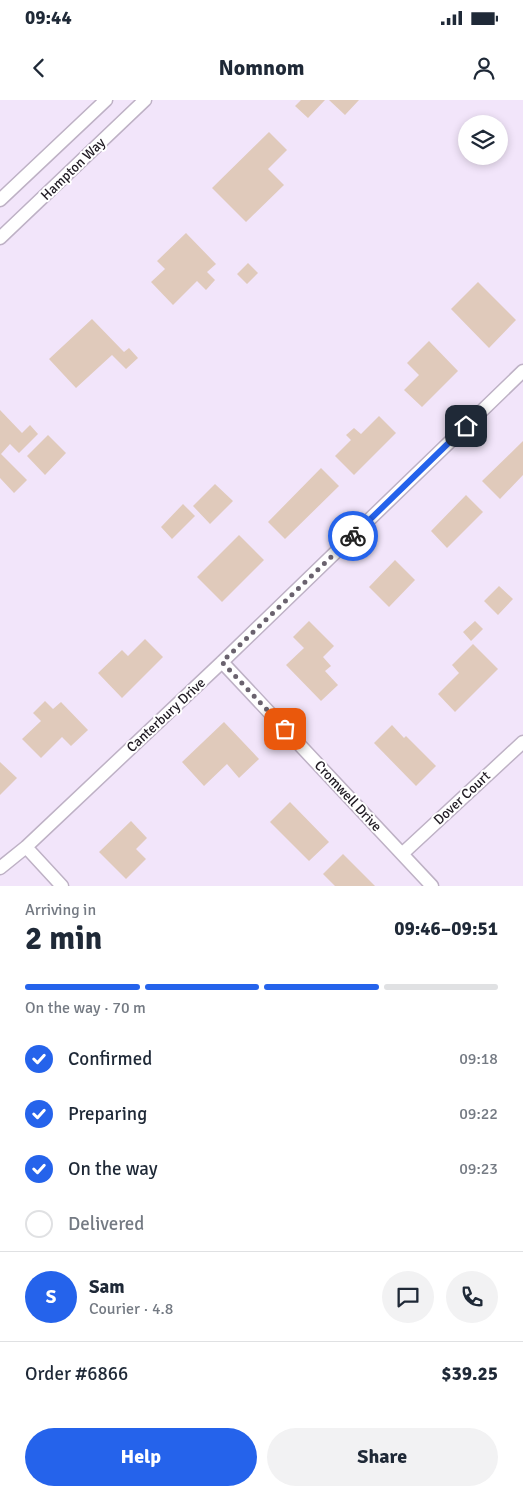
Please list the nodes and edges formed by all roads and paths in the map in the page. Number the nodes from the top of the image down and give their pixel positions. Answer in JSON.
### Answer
{"nodes":[{"id":1,"x":106,"y":100,"type":"edge"},
{"id":2,"x":145,"y":100,"type":"edge"},
{"id":3,"x":0,"y":200,"type":"edge"},
{"id":4,"x":0,"y":238,"type":"edge"},
{"id":5,"x":523,"y":371,"type":"edge"},
{"id":6,"x":222,"y":662,"type":"junction"},
{"id":7,"x":523,"y":742,"type":"edge"},
{"id":8,"x":26,"y":847,"type":"junction"},
{"id":9,"x":402,"y":854,"type":"junction"},
{"id":10,"x":0,"y":868,"type":"edge"},
{"id":11,"x":62,"y":886,"type":"edge"},
{"id":12,"x":432,"y":886,"type":"edge"}],
"edges":[{"from":1,"to":3,"type":"street","name":"Hampton Way"},
{"from":2,"to":4,"type":"street","name":"Hampton Way"},
{"from":5,"to":6,"type":"street","name":"Canterbury Drive"},
{"from":6,"to":8,"type":"street","name":"Canterbury Drive"},
{"from":6,"to":9,"type":"street","name":"Cromwell Drive"},
{"from":7,"to":9,"type":"street","name":"Dover Court"},
{"from":8,"to":10,"type":"street","name":"Canterbury Drive"},
{"from":8,"to":11,"type":"street"},
{"from":9,"to":12,"type":"street","name":"Cromwell Drive"}]}
